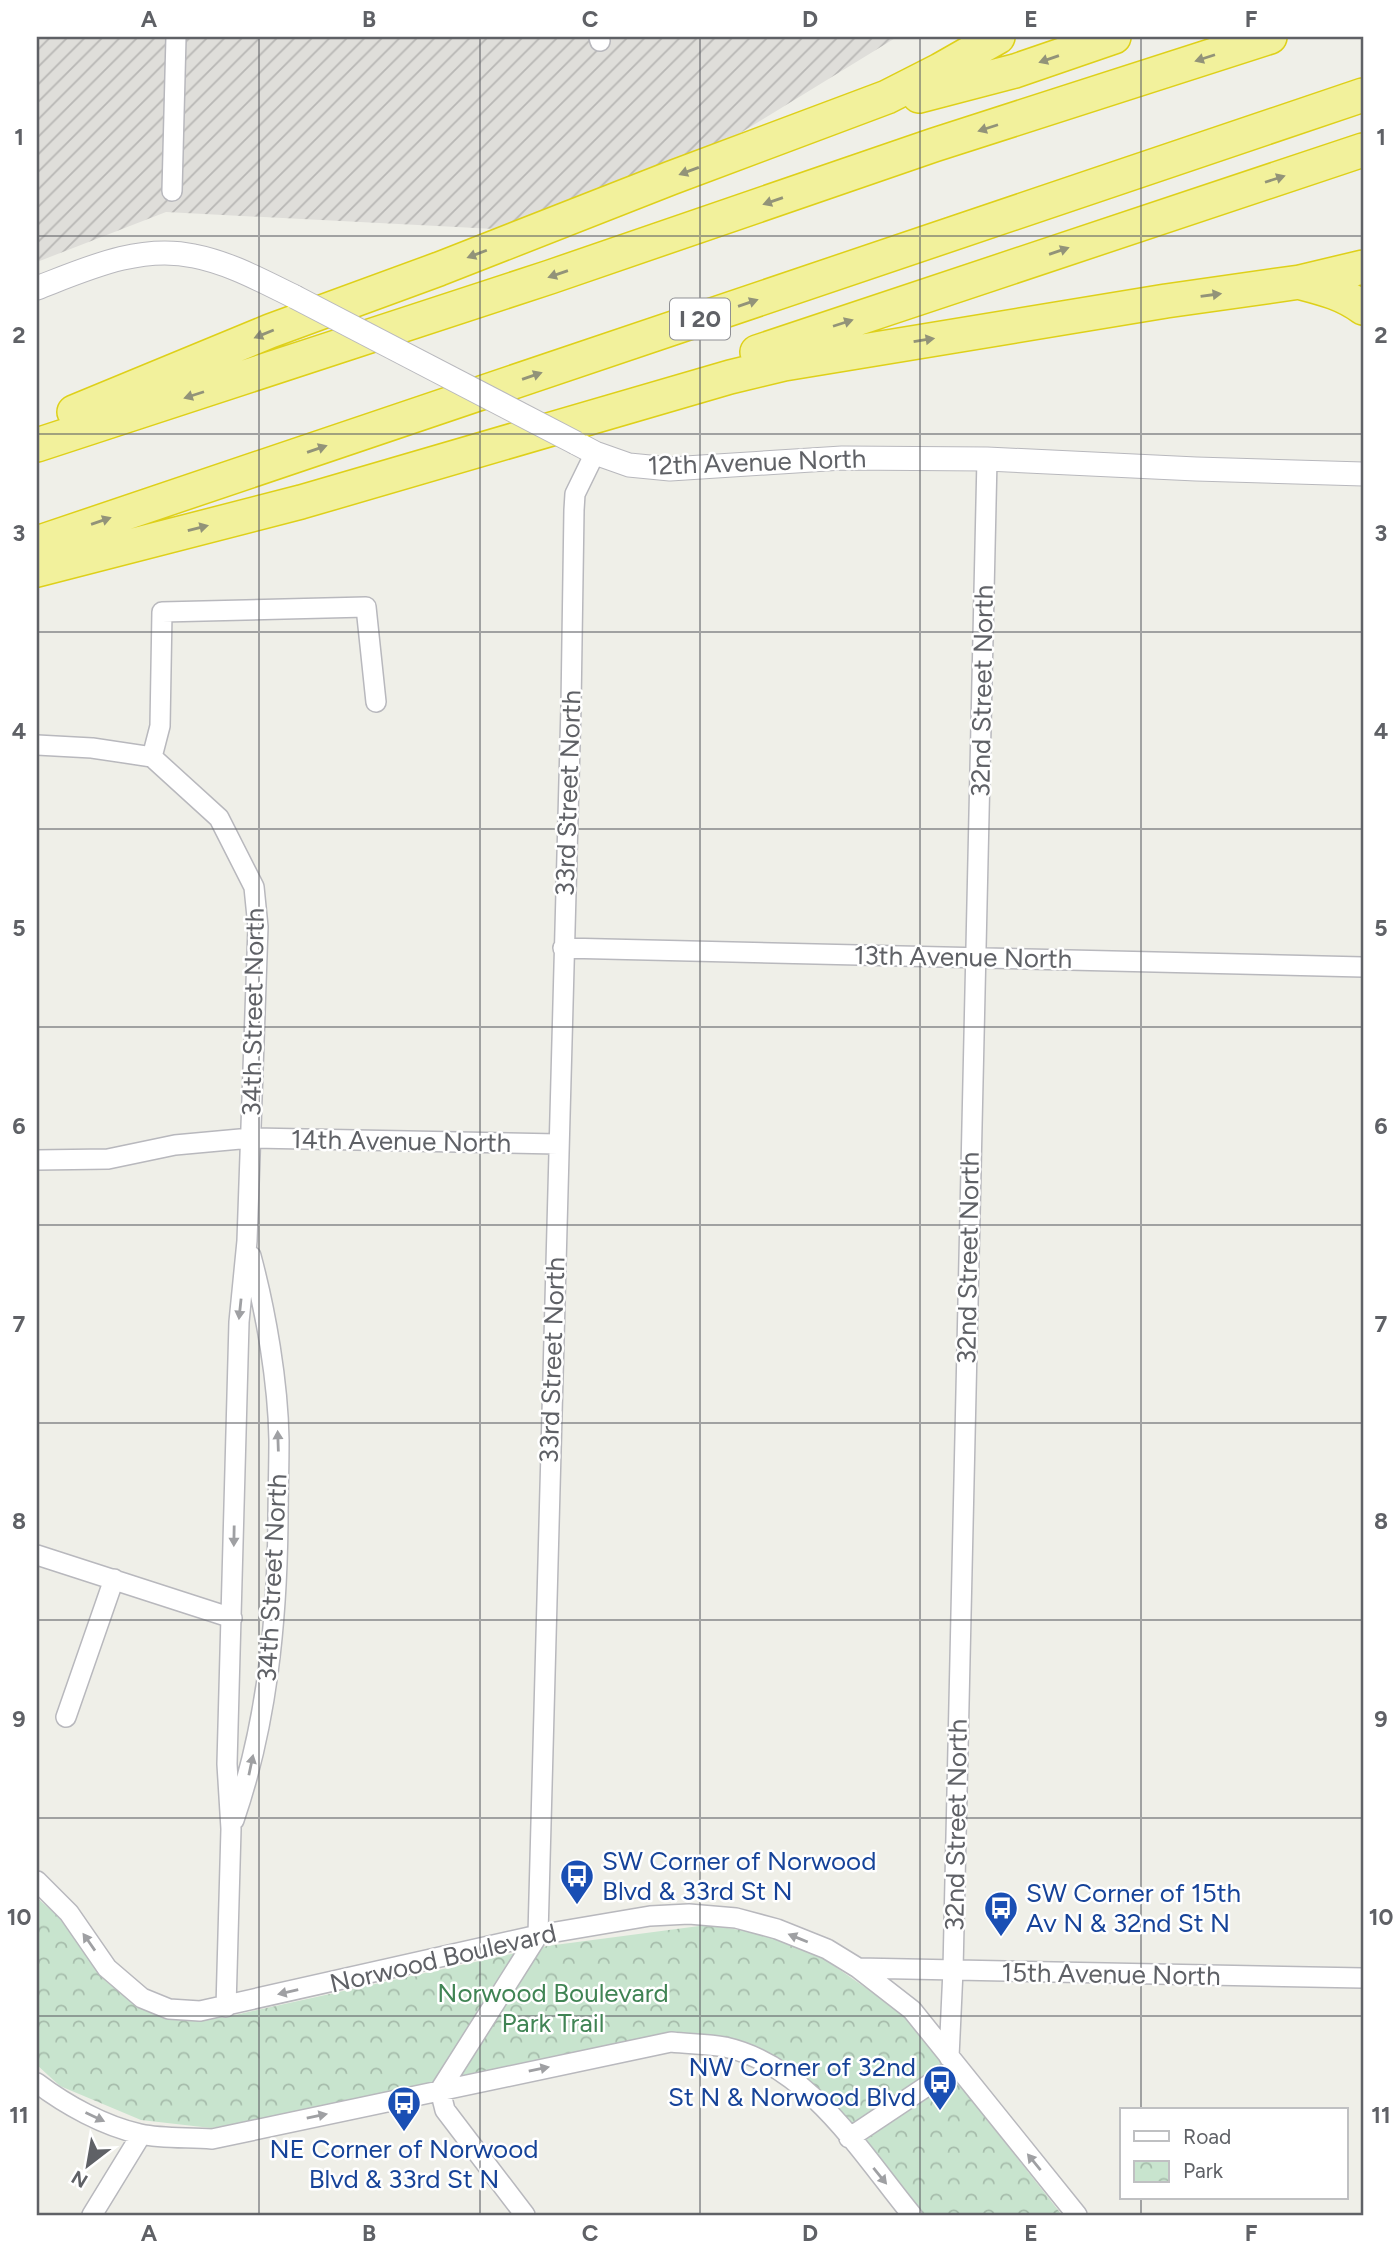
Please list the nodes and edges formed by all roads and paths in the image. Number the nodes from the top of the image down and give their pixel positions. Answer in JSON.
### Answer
{"nodes":[{"id":1,"x":176,"y":37,"type":"edge"},
{"id":2,"x":998,"y":37,"type":"edge"},
{"id":3,"x":1114,"y":37,"type":"edge"},
{"id":4,"x":1270,"y":37,"type":"edge"},
{"id":5,"x":1363,"y":95,"type":"edge"},
{"id":6,"x":834,"y":117,"type":"junction"},
{"id":7,"x":1363,"y":150,"type":"edge"},
{"id":8,"x":172,"y":191,"type":"dead end"},
{"id":9,"x":1363,"y":267,"type":"edge"},
{"id":10,"x":1300,"y":282,"type":"junction"},
{"id":11,"x":37,"y":288,"type":"edge"},
{"id":12,"x":1363,"y":308,"type":"edge"},
{"id":13,"x":37,"y":427,"type":"edge"},
{"id":14,"x":37,"y":446,"type":"edge"},
{"id":15,"x":586,"y":448,"type":"junction"},
{"id":16,"x":987,"y":460,"type":"junction"},
{"id":17,"x":1363,"y":474,"type":"edge"},
{"id":18,"x":337,"y":491,"type":"junction"},
{"id":19,"x":37,"y":543,"type":"edge"},
{"id":20,"x":37,"y":570,"type":"edge"},
{"id":21,"x":376,"y":702,"type":"dead end"},
{"id":22,"x":37,"y":745,"type":"edge"},
{"id":23,"x":152,"y":757,"type":"junction"},
{"id":24,"x":563,"y":948,"type":"junction"},
{"id":25,"x":976,"y":958,"type":"junction"},
{"id":26,"x":1363,"y":967,"type":"edge"},
{"id":27,"x":251,"y":1138,"type":"junction"},
{"id":28,"x":558,"y":1144,"type":"junction"},
{"id":29,"x":37,"y":1160,"type":"edge"},
{"id":30,"x":247,"y":1241,"type":"junction"},
{"id":31,"x":37,"y":1555,"type":"edge"},
{"id":32,"x":114,"y":1579,"type":"junction"},
{"id":33,"x":232,"y":1618,"type":"junction"},
{"id":34,"x":66,"y":1717,"type":"dead end"},
{"id":35,"x":231,"y":1829,"type":"junction"},
{"id":36,"x":37,"y":1881,"type":"edge"},
{"id":37,"x":538,"y":1935,"type":"junction"},
{"id":38,"x":858,"y":1968,"type":"junction"},
{"id":39,"x":953,"y":1970,"type":"junction"},
{"id":40,"x":1363,"y":1978,"type":"edge"},
{"id":41,"x":226,"y":2007,"type":"junction"},
{"id":42,"x":953,"y":2061,"type":"junction"},
{"id":43,"x":37,"y":2082,"type":"edge"},
{"id":44,"x":440,"y":2090,"type":"junction"},
{"id":45,"x":141,"y":2135,"type":"junction"},
{"id":46,"x":849,"y":2137,"type":"junction"},
{"id":47,"x":92,"y":2215,"type":"edge"},
{"id":48,"x":525,"y":2215,"type":"edge"},
{"id":49,"x":912,"y":2215,"type":"edge"},
{"id":50,"x":1077,"y":2215,"type":"edge"}],
"edges":[{"from":1,"to":8,"type":"street"},
{"from":2,"to":6,"type":"highway"},
{"from":3,"to":6,"type":"highway","one_way":true},
{"from":4,"to":14,"type":"highway","one_way":true},
{"from":19,"to":5,"type":"highway","number":"I 20","one_way":true},
{"from":6,"to":13,"type":"highway","one_way":true},
{"from":18,"to":7,"type":"highway","one_way":true},
{"from":9,"to":10,"type":"highway"},
{"from":10,"to":12,"type":"highway"},
{"from":18,"to":10,"type":"highway","one_way":true},
{"from":11,"to":15,"type":"street","name":"12th Avenue North","bridge":true},
{"from":15,"to":16,"type":"street","name":"12th Avenue North"},
{"from":15,"to":24,"type":"street","name":"33rd Street North"},
{"from":16,"to":17,"type":"street","name":"12th Avenue North"},
{"from":16,"to":25,"type":"street","name":"32nd Street North"},
{"from":20,"to":18,"type":"highway","one_way":true},
{"from":21,"to":23,"type":"street"},
{"from":22,"to":23,"type":"street"},
{"from":23,"to":27,"type":"street","name":"34th Street North"},
{"from":24,"to":25,"type":"street","name":"13th Avenue North"},
{"from":24,"to":28,"type":"street","name":"33rd Street North"},
{"from":25,"to":26,"type":"street","name":"13th Avenue North"},
{"from":25,"to":39,"type":"street","name":"32nd Street North"},
{"from":27,"to":28,"type":"street","name":"14th Avenue North"},
{"from":27,"to":29,"type":"street","name":"14th Avenue North"},
{"from":27,"to":30,"type":"street","name":"34th Street North"},
{"from":28,"to":37,"type":"street","name":"33rd Street North"},
{"from":30,"to":33,"type":"street","name":"34th Street North","one_way":true},
{"from":35,"to":30,"type":"street","name":"34th Street North","one_way":true},
{"from":31,"to":32,"type":"street"},
{"from":32,"to":33,"type":"street"},
{"from":32,"to":34,"type":"street"},
{"from":33,"to":35,"type":"street","name":"34th Street North"},
{"from":35,"to":41,"type":"street","name":"34th Street North"},
{"from":41,"to":36,"type":"street","name":"Norwood Boulevard","one_way":true},
{"from":38,"to":37,"type":"street","name":"Norwood Boulevard","one_way":true},
{"from":37,"to":41,"type":"street","name":"Norwood Boulevard","one_way":true},
{"from":37,"to":44,"type":"street"},
{"from":38,"to":39,"type":"street","name":"15th Avenue North"},
{"from":38,"to":42,"type":"street","name":"Norwood Boulevard"},
{"from":39,"to":40,"type":"street","name":"15th Avenue North"},
{"from":39,"to":42,"type":"street","name":"32nd Street North"},
{"from":42,"to":46,"type":"street"},
{"from":50,"to":42,"type":"street","name":"Norwood Boulevard","one_way":true},
{"from":43,"to":45,"type":"street","one_way":true},
{"from":45,"to":44,"type":"street","one_way":true},
{"from":44,"to":46,"type":"street","one_way":true},
{"from":44,"to":48,"type":"street"},
{"from":45,"to":47,"type":"street"},
{"from":46,"to":49,"type":"street","one_way":true}]}
